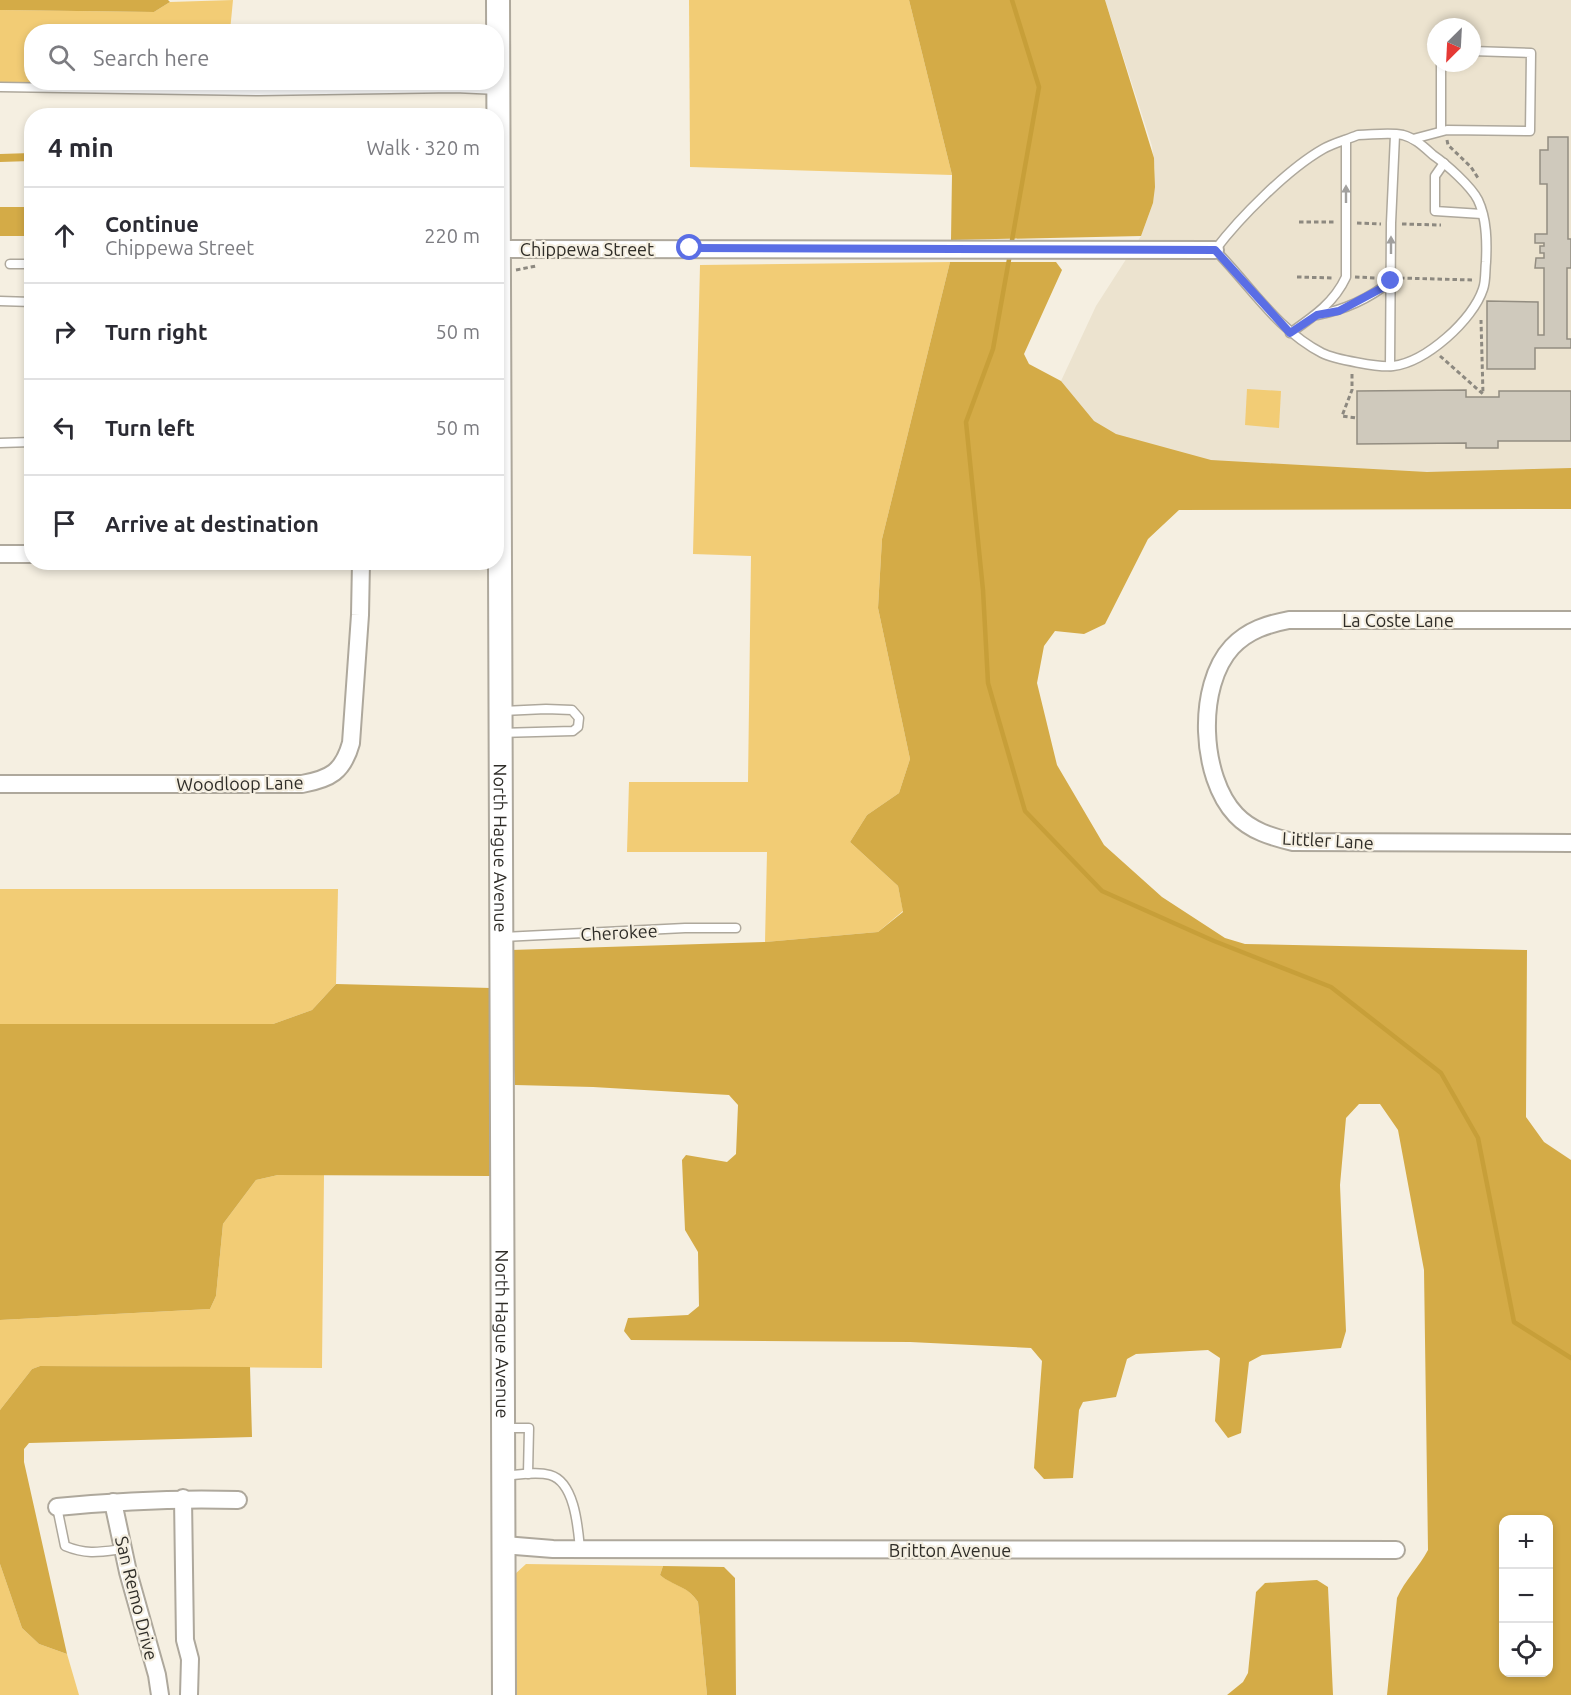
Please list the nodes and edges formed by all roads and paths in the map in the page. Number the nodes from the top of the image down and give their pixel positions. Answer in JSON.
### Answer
{"nodes":[{"id":1,"x":498,"y":0,"type":"edge"},
{"id":2,"x":498,"y":24,"type":"edge"},
{"id":3,"x":1481,"y":51,"type":"edge"},
{"id":4,"x":1440,"y":72,"type":"edge"},
{"id":5,"x":0,"y":87,"type":"edge"},
{"id":6,"x":24,"y":87,"type":"edge"},
{"id":7,"x":194,"y":90,"type":"edge"},
{"id":8,"x":324,"y":90,"type":"edge"},
{"id":9,"x":498,"y":90,"type":"edge"},
{"id":10,"x":498,"y":108,"type":"edge"},
{"id":11,"x":1441,"y":130,"type":"junction"},
{"id":12,"x":1395,"y":135,"type":"junction"},
{"id":13,"x":1413,"y":139,"type":"junction"},
{"id":14,"x":1346,"y":140,"type":"junction"},
{"id":15,"x":1444,"y":163,"type":"junction"},
{"id":16,"x":1482,"y":214,"type":"junction"},
{"id":17,"x":504,"y":249,"type":"edge"},
{"id":18,"x":1215,"y":250,"type":"junction"},
{"id":19,"x":10,"y":264,"type":"dead end"},
{"id":20,"x":24,"y":264,"type":"edge"},
{"id":21,"x":537,"y":266,"type":"dead end"},
{"id":22,"x":504,"y":274,"type":"edge"},
{"id":23,"x":1391,"y":281,"type":"junction"},
{"id":24,"x":0,"y":302,"type":"edge"},
{"id":25,"x":24,"y":302,"type":"edge"},
{"id":26,"x":1317,"y":315,"type":"junction"},
{"id":27,"x":1477,"y":321,"type":"dead end"},
{"id":28,"x":1290,"y":333,"type":"junction"},
{"id":29,"x":1444,"y":353,"type":"dead end"},
{"id":30,"x":1353,"y":362,"type":"junction"},
{"id":31,"x":1390,"y":366,"type":"junction"},
{"id":32,"x":1356,"y":417,"type":"dead end"},
{"id":33,"x":0,"y":442,"type":"edge"},
{"id":34,"x":24,"y":442,"type":"edge"},
{"id":35,"x":0,"y":554,"type":"edge"},
{"id":36,"x":24,"y":554,"type":"edge"},
{"id":37,"x":361,"y":570,"type":"edge"},
{"id":38,"x":498,"y":570,"type":"edge"},
{"id":39,"x":1571,"y":620,"type":"edge"},
{"id":40,"x":1232,"y":648,"type":"joint"},
{"id":41,"x":500,"y":722,"type":"junction"},
{"id":42,"x":0,"y":784,"type":"edge"},
{"id":43,"x":1571,"y":843,"type":"edge"},
{"id":44,"x":736,"y":928,"type":"dead end"},
{"id":45,"x":501,"y":937,"type":"junction"},
{"id":46,"x":503,"y":1428,"type":"junction"},
{"id":47,"x":528,"y":1474,"type":"junction"},
{"id":48,"x":503,"y":1476,"type":"junction"},
{"id":49,"x":183,"y":1498,"type":"junction"},
{"id":50,"x":238,"y":1500,"type":"dead end"},
{"id":51,"x":114,"y":1502,"type":"junction"},
{"id":52,"x":57,"y":1507,"type":"joint"},
{"id":53,"x":503,"y":1545,"type":"junction"},
{"id":54,"x":123,"y":1549,"type":"junction"},
{"id":55,"x":580,"y":1549,"type":"junction"},
{"id":56,"x":1396,"y":1550,"type":"dead end"},
{"id":57,"x":160,"y":1695,"type":"edge"},
{"id":58,"x":189,"y":1695,"type":"edge"},
{"id":59,"x":504,"y":1695,"type":"edge"}],
"edges":[{"from":1,"to":2,"type":"main road","name":"North Hague Avenue"},
{"from":3,"to":11,"type":"lane"},
{"from":4,"to":11,"type":"lane"},
{"from":5,"to":6,"type":"lane"},
{"from":7,"to":8,"type":"lane"},
{"from":9,"to":10,"type":"main road","name":"North Hague Avenue"},
{"from":11,"to":13,"type":"lane"},
{"from":12,"to":13,"type":"lane"},
{"from":12,"to":14,"type":"lane"},
{"from":23,"to":12,"type":"lane","one_way":true},
{"from":13,"to":15,"type":"lane"},
{"from":14,"to":18,"type":"lane"},
{"from":26,"to":14,"type":"lane","one_way":true},
{"from":15,"to":16,"type":"lane"},
{"from":15,"to":16,"type":"lane"},
{"from":16,"to":31,"type":"lane"},
{"from":17,"to":18,"type":"street","name":"Chippewa Street"},
{"from":18,"to":28,"type":"lane"},
{"from":19,"to":20,"type":"lane"},
{"from":21,"to":22,"type":"path"},
{"from":23,"to":26,"type":"lane"},
{"from":23,"to":31,"type":"lane"},
{"from":24,"to":25,"type":"lane"},
{"from":26,"to":28,"type":"lane"},
{"from":27,"to":29,"type":"path"},
{"from":28,"to":30,"type":"lane"},
{"from":30,"to":31,"type":"lane"},
{"from":30,"to":32,"type":"path"},
{"from":33,"to":34,"type":"lane"},
{"from":35,"to":36,"type":"street"},
{"from":37,"to":42,"type":"street","name":"Woodloop Lane"},
{"from":38,"to":41,"type":"main road","name":"North Hague Avenue"},
{"from":39,"to":40,"type":"street","name":"La Coste Lane"},
{"from":40,"to":43,"type":"street","name":"Littler Lane"},
{"from":41,"to":41,"type":"lane"},
{"from":41,"to":45,"type":"main road","name":"North Hague Avenue"},
{"from":44,"to":45,"type":"lane","name":"Cherokee"},
{"from":45,"to":46,"type":"main road","name":"North Hague Avenue"},
{"from":46,"to":47,"type":"lane"},
{"from":46,"to":48,"type":"main road","name":"North Hague Avenue"},
{"from":47,"to":48,"type":"lane"},
{"from":47,"to":55,"type":"lane"},
{"from":48,"to":53,"type":"main road","name":"North Hague Avenue"},
{"from":49,"to":50,"type":"street"},
{"from":49,"to":51,"type":"street"},
{"from":49,"to":58,"type":"street","name":"San Remo Drive"},
{"from":51,"to":52,"type":"street"},
{"from":51,"to":54,"type":"street","name":"San Remo Drive"},
{"from":52,"to":54,"type":"lane"},
{"from":53,"to":55,"type":"street","name":"Britton Avenue"},
{"from":53,"to":59,"type":"main road","name":"North Hague Avenue"},
{"from":54,"to":57,"type":"street","name":"San Remo Drive"},
{"from":55,"to":56,"type":"street","name":"Britton Avenue"}]}
